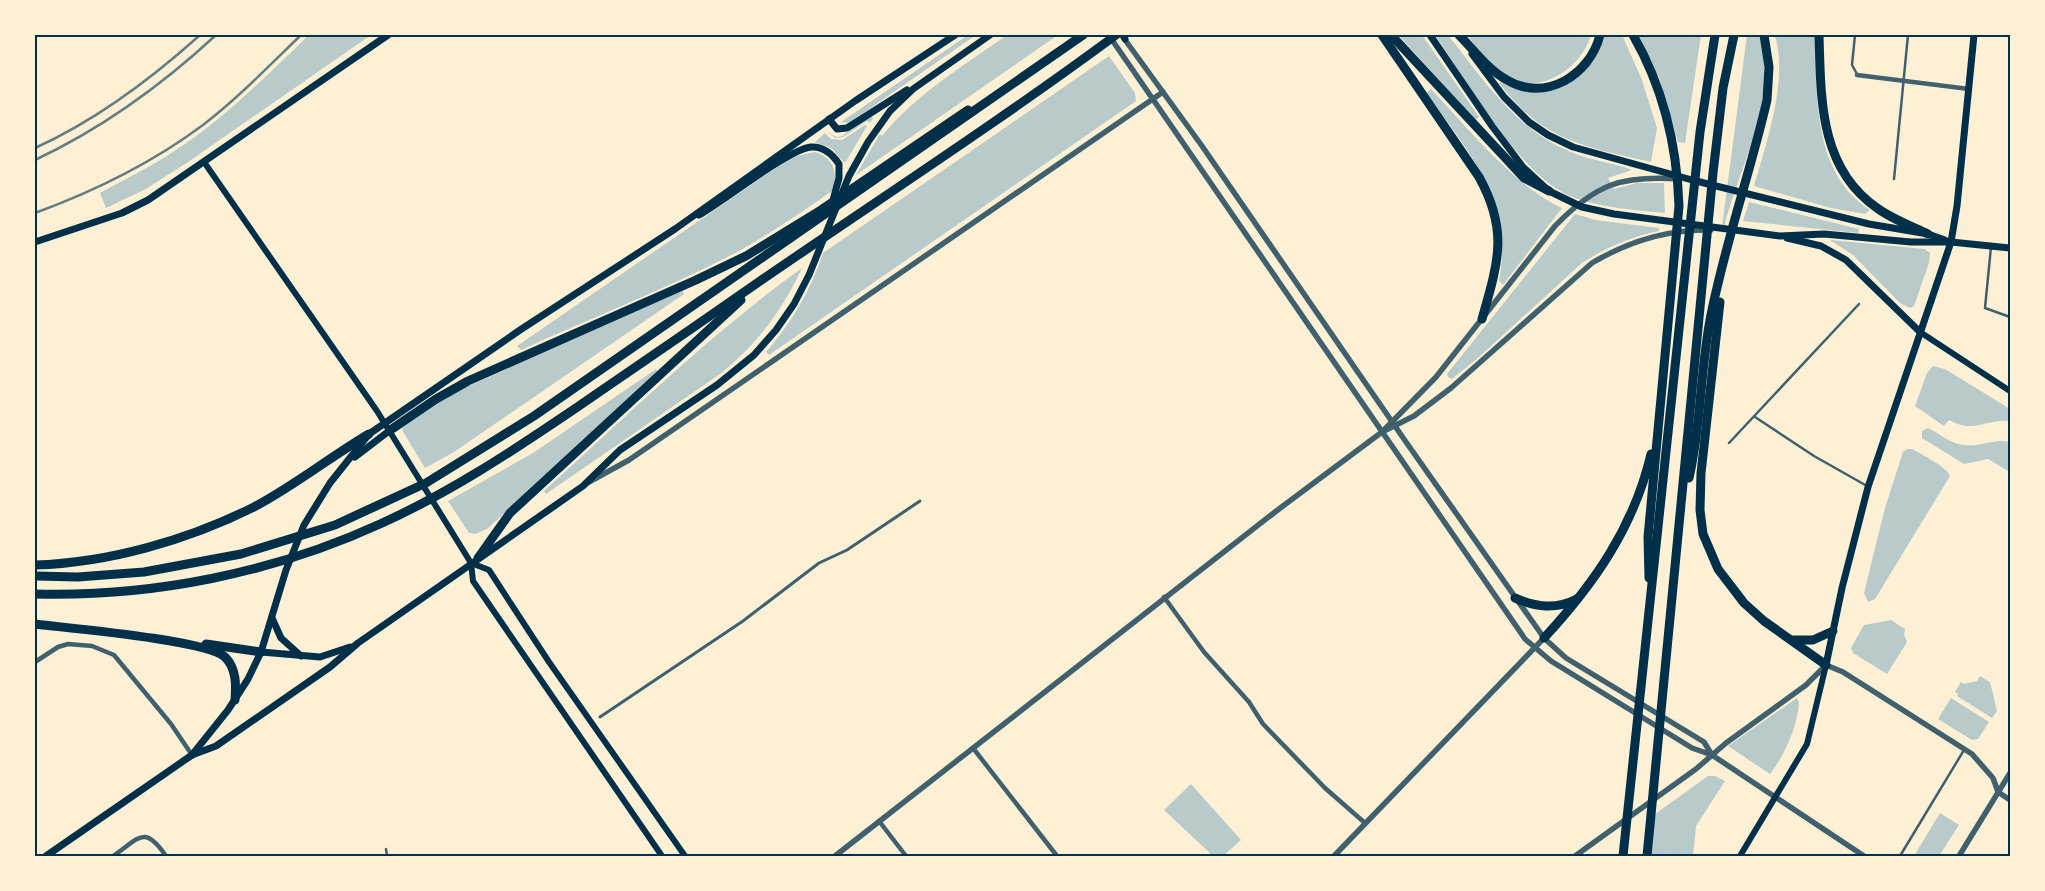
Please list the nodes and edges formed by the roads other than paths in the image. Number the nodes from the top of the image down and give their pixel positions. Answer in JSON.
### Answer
{"nodes":[{"id":1,"x":388,"y":35,"type":"edge"},
{"id":2,"x":955,"y":35,"type":"edge"},
{"id":3,"x":990,"y":35,"type":"edge"},
{"id":4,"x":1083,"y":35,"type":"edge"},
{"id":5,"x":1109,"y":35,"type":"edge"},
{"id":6,"x":1382,"y":35,"type":"edge"},
{"id":7,"x":1391,"y":35,"type":"edge"},
{"id":8,"x":1430,"y":35,"type":"edge"},
{"id":9,"x":1459,"y":35,"type":"edge"},
{"id":10,"x":1600,"y":35,"type":"edge"},
{"id":11,"x":1633,"y":35,"type":"edge"},
{"id":12,"x":1734,"y":35,"type":"edge"},
{"id":13,"x":1764,"y":35,"type":"edge"},
{"id":14,"x":1819,"y":35,"type":"edge"},
{"id":15,"x":1855,"y":35,"type":"edge"},
{"id":16,"x":1908,"y":35,"type":"edge"},
{"id":17,"x":1974,"y":35,"type":"edge"},
{"id":18,"x":1122,"y":36,"type":"edge"},
{"id":19,"x":1715,"y":36,"type":"edge"},
{"id":20,"x":1857,"y":75,"type":"joint"},
{"id":21,"x":926,"y":79,"type":"junction"},
{"id":22,"x":1018,"y":80,"type":"junction"},
{"id":23,"x":1903,"y":80,"type":"junction"},
{"id":24,"x":1969,"y":89,"type":"junction"},
{"id":25,"x":1163,"y":92,"type":"junction"},
{"id":26,"x":1152,"y":100,"type":"junction"},
{"id":27,"x":829,"y":119,"type":"junction"},
{"id":28,"x":204,"y":162,"type":"junction"},
{"id":29,"x":1894,"y":179,"type":"dead end"},
{"id":30,"x":1692,"y":180,"type":"junction"},
{"id":31,"x":1549,"y":191,"type":"junction"},
{"id":32,"x":675,"y":229,"type":"junction"},
{"id":33,"x":1729,"y":231,"type":"junction"},
{"id":34,"x":824,"y":233,"type":"junction"},
{"id":35,"x":1928,"y":234,"type":"junction"},
{"id":36,"x":1780,"y":236,"type":"junction"},
{"id":37,"x":35,"y":242,"type":"edge"},
{"id":38,"x":1951,"y":242,"type":"junction"},
{"id":39,"x":1991,"y":247,"type":"junction"},
{"id":40,"x":2010,"y":248,"type":"edge"},
{"id":41,"x":764,"y":279,"type":"junction"},
{"id":42,"x":1720,"y":284,"type":"junction"},
{"id":43,"x":1859,"y":304,"type":"dead end"},
{"id":44,"x":2010,"y":316,"type":"edge"},
{"id":45,"x":1482,"y":319,"type":"junction"},
{"id":46,"x":1920,"y":332,"type":"junction"},
{"id":47,"x":2010,"y":391,"type":"edge"},
{"id":48,"x":1754,"y":417,"type":"junction"},
{"id":49,"x":1391,"y":420,"type":"junction"},
{"id":50,"x":1659,"y":420,"type":"junction"},
{"id":51,"x":1395,"y":426,"type":"junction"},
{"id":52,"x":387,"y":427,"type":"junction"},
{"id":53,"x":1382,"y":432,"type":"junction"},
{"id":54,"x":369,"y":434,"type":"junction"},
{"id":55,"x":1729,"y":443,"type":"dead end"},
{"id":56,"x":348,"y":461,"type":"junction"},
{"id":57,"x":583,"y":486,"type":"junction"},
{"id":58,"x":1868,"y":487,"type":"junction"},
{"id":59,"x":920,"y":501,"type":"dead end"},
{"id":60,"x":1682,"y":513,"type":"junction"},
{"id":61,"x":475,"y":560,"type":"junction"},
{"id":62,"x":35,"y":565,"type":"edge"},
{"id":63,"x":35,"y":576,"type":"edge"},
{"id":64,"x":35,"y":594,"type":"edge"},
{"id":65,"x":1164,"y":597,"type":"junction"},
{"id":66,"x":1515,"y":598,"type":"junction"},
{"id":67,"x":1580,"y":598,"type":"junction"},
{"id":68,"x":1650,"y":606,"type":"junction"},
{"id":69,"x":271,"y":617,"type":"junction"},
{"id":70,"x":35,"y":624,"type":"edge"},
{"id":71,"x":1832,"y":631,"type":"junction"},
{"id":72,"x":1544,"y":638,"type":"junction"},
{"id":73,"x":1790,"y":639,"type":"junction"},
{"id":74,"x":168,"y":641,"type":"junction"},
{"id":75,"x":358,"y":643,"type":"junction"},
{"id":76,"x":1534,"y":648,"type":"junction"},
{"id":77,"x":260,"y":652,"type":"junction"},
{"id":78,"x":301,"y":656,"type":"junction"},
{"id":79,"x":35,"y":662,"type":"edge"},
{"id":80,"x":1826,"y":665,"type":"junction"},
{"id":81,"x":235,"y":700,"type":"junction"},
{"id":82,"x":600,"y":717,"type":"dead end"},
{"id":83,"x":974,"y":748,"type":"junction"},
{"id":84,"x":1965,"y":748,"type":"junction"},
{"id":85,"x":192,"y":755,"type":"junction"},
{"id":86,"x":1712,"y":755,"type":"junction"},
{"id":87,"x":2010,"y":773,"type":"edge"},
{"id":88,"x":1998,"y":792,"type":"junction"},
{"id":89,"x":1775,"y":798,"type":"junction"},
{"id":90,"x":2010,"y":800,"type":"edge"},
{"id":91,"x":879,"y":821,"type":"junction"},
{"id":92,"x":1365,"y":823,"type":"junction"},
{"id":93,"x":1626,"y":831,"type":"junction"},
{"id":94,"x":386,"y":849,"type":"dead end"},
{"id":95,"x":46,"y":856,"type":"edge"},
{"id":96,"x":113,"y":856,"type":"edge"},
{"id":97,"x":166,"y":856,"type":"edge"},
{"id":98,"x":387,"y":856,"type":"edge"},
{"id":99,"x":662,"y":856,"type":"edge"},
{"id":100,"x":685,"y":856,"type":"edge"},
{"id":101,"x":835,"y":856,"type":"edge"},
{"id":102,"x":906,"y":856,"type":"edge"},
{"id":103,"x":1057,"y":856,"type":"edge"},
{"id":104,"x":1334,"y":856,"type":"edge"},
{"id":105,"x":1575,"y":856,"type":"edge"},
{"id":106,"x":1618,"y":856,"type":"edge"},
{"id":107,"x":1623,"y":856,"type":"edge"},
{"id":108,"x":1647,"y":856,"type":"edge"},
{"id":109,"x":1740,"y":856,"type":"edge"},
{"id":110,"x":1864,"y":856,"type":"edge"},
{"id":111,"x":1900,"y":856,"type":"edge"},
{"id":112,"x":1959,"y":856,"type":"edge"}],
"edges":[{"from":1,"to":28,"type":"main road"},
{"from":2,"to":27,"type":"main road"},
{"from":3,"to":21,"type":"main road"},
{"from":4,"to":22,"type":"highway"},
{"from":5,"to":26,"type":"street"},
{"from":6,"to":45,"type":"highway"},
{"from":7,"to":31,"type":"highway"},
{"from":8,"to":31,"type":"main road"},
{"from":9,"to":10,"type":"highway"},
{"from":9,"to":30,"type":"main road"},
{"from":11,"to":50,"type":"highway"},
{"from":12,"to":60,"type":"highway"},
{"from":13,"to":42,"type":"highway"},
{"from":14,"to":35,"type":"highway"},
{"from":15,"to":20,"type":"lane"},
{"from":16,"to":23,"type":"lane"},
{"from":17,"to":24,"type":"main road"},
{"from":18,"to":25,"type":"street"},
{"from":18,"to":41,"type":"highway"},
{"from":19,"to":68,"type":"highway"},
{"from":20,"to":23,"type":"street"},
{"from":21,"to":27,"type":"main road"},
{"from":21,"to":34,"type":"main road"},
{"from":22,"to":52,"type":"highway"},
{"from":22,"to":63,"type":"highway"},
{"from":23,"to":24,"type":"street"},
{"from":23,"to":29,"type":"lane"},
{"from":24,"to":38,"type":"main road"},
{"from":25,"to":26,"type":"street"},
{"from":25,"to":49,"type":"street"},
{"from":26,"to":53,"type":"street"},
{"from":26,"to":57,"type":"street"},
{"from":27,"to":32,"type":"main road"},
{"from":28,"to":37,"type":"main road"},
{"from":28,"to":52,"type":"main road"},
{"from":30,"to":35,"type":"main road"},
{"from":30,"to":45,"type":"street"},
{"from":31,"to":33,"type":"main road"},
{"from":32,"to":34,"type":"main road"},
{"from":32,"to":52,"type":"main road"},
{"from":33,"to":36,"type":"main road"},
{"from":33,"to":51,"type":"street"},
{"from":34,"to":57,"type":"main road"},
{"from":35,"to":38,"type":"main road"},
{"from":36,"to":38,"type":"main road"},
{"from":36,"to":46,"type":"main road"},
{"from":38,"to":39,"type":"main road"},
{"from":38,"to":46,"type":"main road"},
{"from":39,"to":40,"type":"main road"},
{"from":39,"to":44,"type":"lane"},
{"from":41,"to":61,"type":"highway"},
{"from":41,"to":64,"type":"highway"},
{"from":42,"to":60,"type":"highway"},
{"from":42,"to":73,"type":"highway"},
{"from":43,"to":48,"type":"lane"},
{"from":45,"to":49,"type":"street"},
{"from":46,"to":47,"type":"main road"},
{"from":46,"to":58,"type":"main road"},
{"from":48,"to":55,"type":"lane"},
{"from":48,"to":58,"type":"lane"},
{"from":49,"to":51,"type":"street"},
{"from":49,"to":53,"type":"street"},
{"from":50,"to":67,"type":"highway"},
{"from":50,"to":68,"type":"highway"},
{"from":51,"to":53,"type":"street"},
{"from":51,"to":66,"type":"street"},
{"from":52,"to":54,"type":"main road"},
{"from":52,"to":56,"type":"main road"},
{"from":52,"to":61,"type":"main road"},
{"from":53,"to":65,"type":"street"},
{"from":53,"to":76,"type":"street"},
{"from":54,"to":56,"type":"main road"},
{"from":54,"to":62,"type":"highway"},
{"from":56,"to":69,"type":"main road"},
{"from":57,"to":61,"type":"main road"},
{"from":58,"to":71,"type":"main road"},
{"from":59,"to":82,"type":"street"},
{"from":60,"to":108,"type":"highway"},
{"from":61,"to":75,"type":"main road"},
{"from":61,"to":99,"type":"main road"},
{"from":61,"to":100,"type":"main road"},
{"from":65,"to":83,"type":"street"},
{"from":65,"to":92,"type":"street"},
{"from":66,"to":67,"type":"highway"},
{"from":66,"to":72,"type":"street"},
{"from":67,"to":72,"type":"highway"},
{"from":68,"to":93,"type":"highway"},
{"from":69,"to":77,"type":"main road"},
{"from":69,"to":78,"type":"main road"},
{"from":70,"to":74,"type":"highway"},
{"from":71,"to":73,"type":"highway"},
{"from":71,"to":80,"type":"main road"},
{"from":72,"to":76,"type":"street"},
{"from":72,"to":86,"type":"street"},
{"from":73,"to":80,"type":"highway"},
{"from":74,"to":77,"type":"highway"},
{"from":74,"to":81,"type":"highway"},
{"from":75,"to":78,"type":"main road"},
{"from":75,"to":85,"type":"main road"},
{"from":76,"to":86,"type":"street"},
{"from":76,"to":92,"type":"street"},
{"from":77,"to":78,"type":"main road"},
{"from":77,"to":81,"type":"main road"},
{"from":79,"to":85,"type":"street"},
{"from":80,"to":84,"type":"street"},
{"from":80,"to":86,"type":"street"},
{"from":80,"to":89,"type":"main road"},
{"from":81,"to":85,"type":"main road"},
{"from":83,"to":91,"type":"street"},
{"from":83,"to":103,"type":"street"},
{"from":84,"to":88,"type":"street"},
{"from":84,"to":111,"type":"lane"},
{"from":85,"to":95,"type":"main road"},
{"from":86,"to":89,"type":"street"},
{"from":86,"to":105,"type":"street"},
{"from":87,"to":88,"type":"street"},
{"from":88,"to":90,"type":"street"},
{"from":88,"to":112,"type":"street"},
{"from":89,"to":109,"type":"main road"},
{"from":89,"to":110,"type":"street"},
{"from":91,"to":101,"type":"street"},
{"from":91,"to":102,"type":"street"},
{"from":92,"to":104,"type":"street"},
{"from":93,"to":106,"type":"highway"},
{"from":93,"to":107,"type":"highway"},
{"from":94,"to":98,"type":"lane"},
{"from":96,"to":97,"type":"street"}]}
